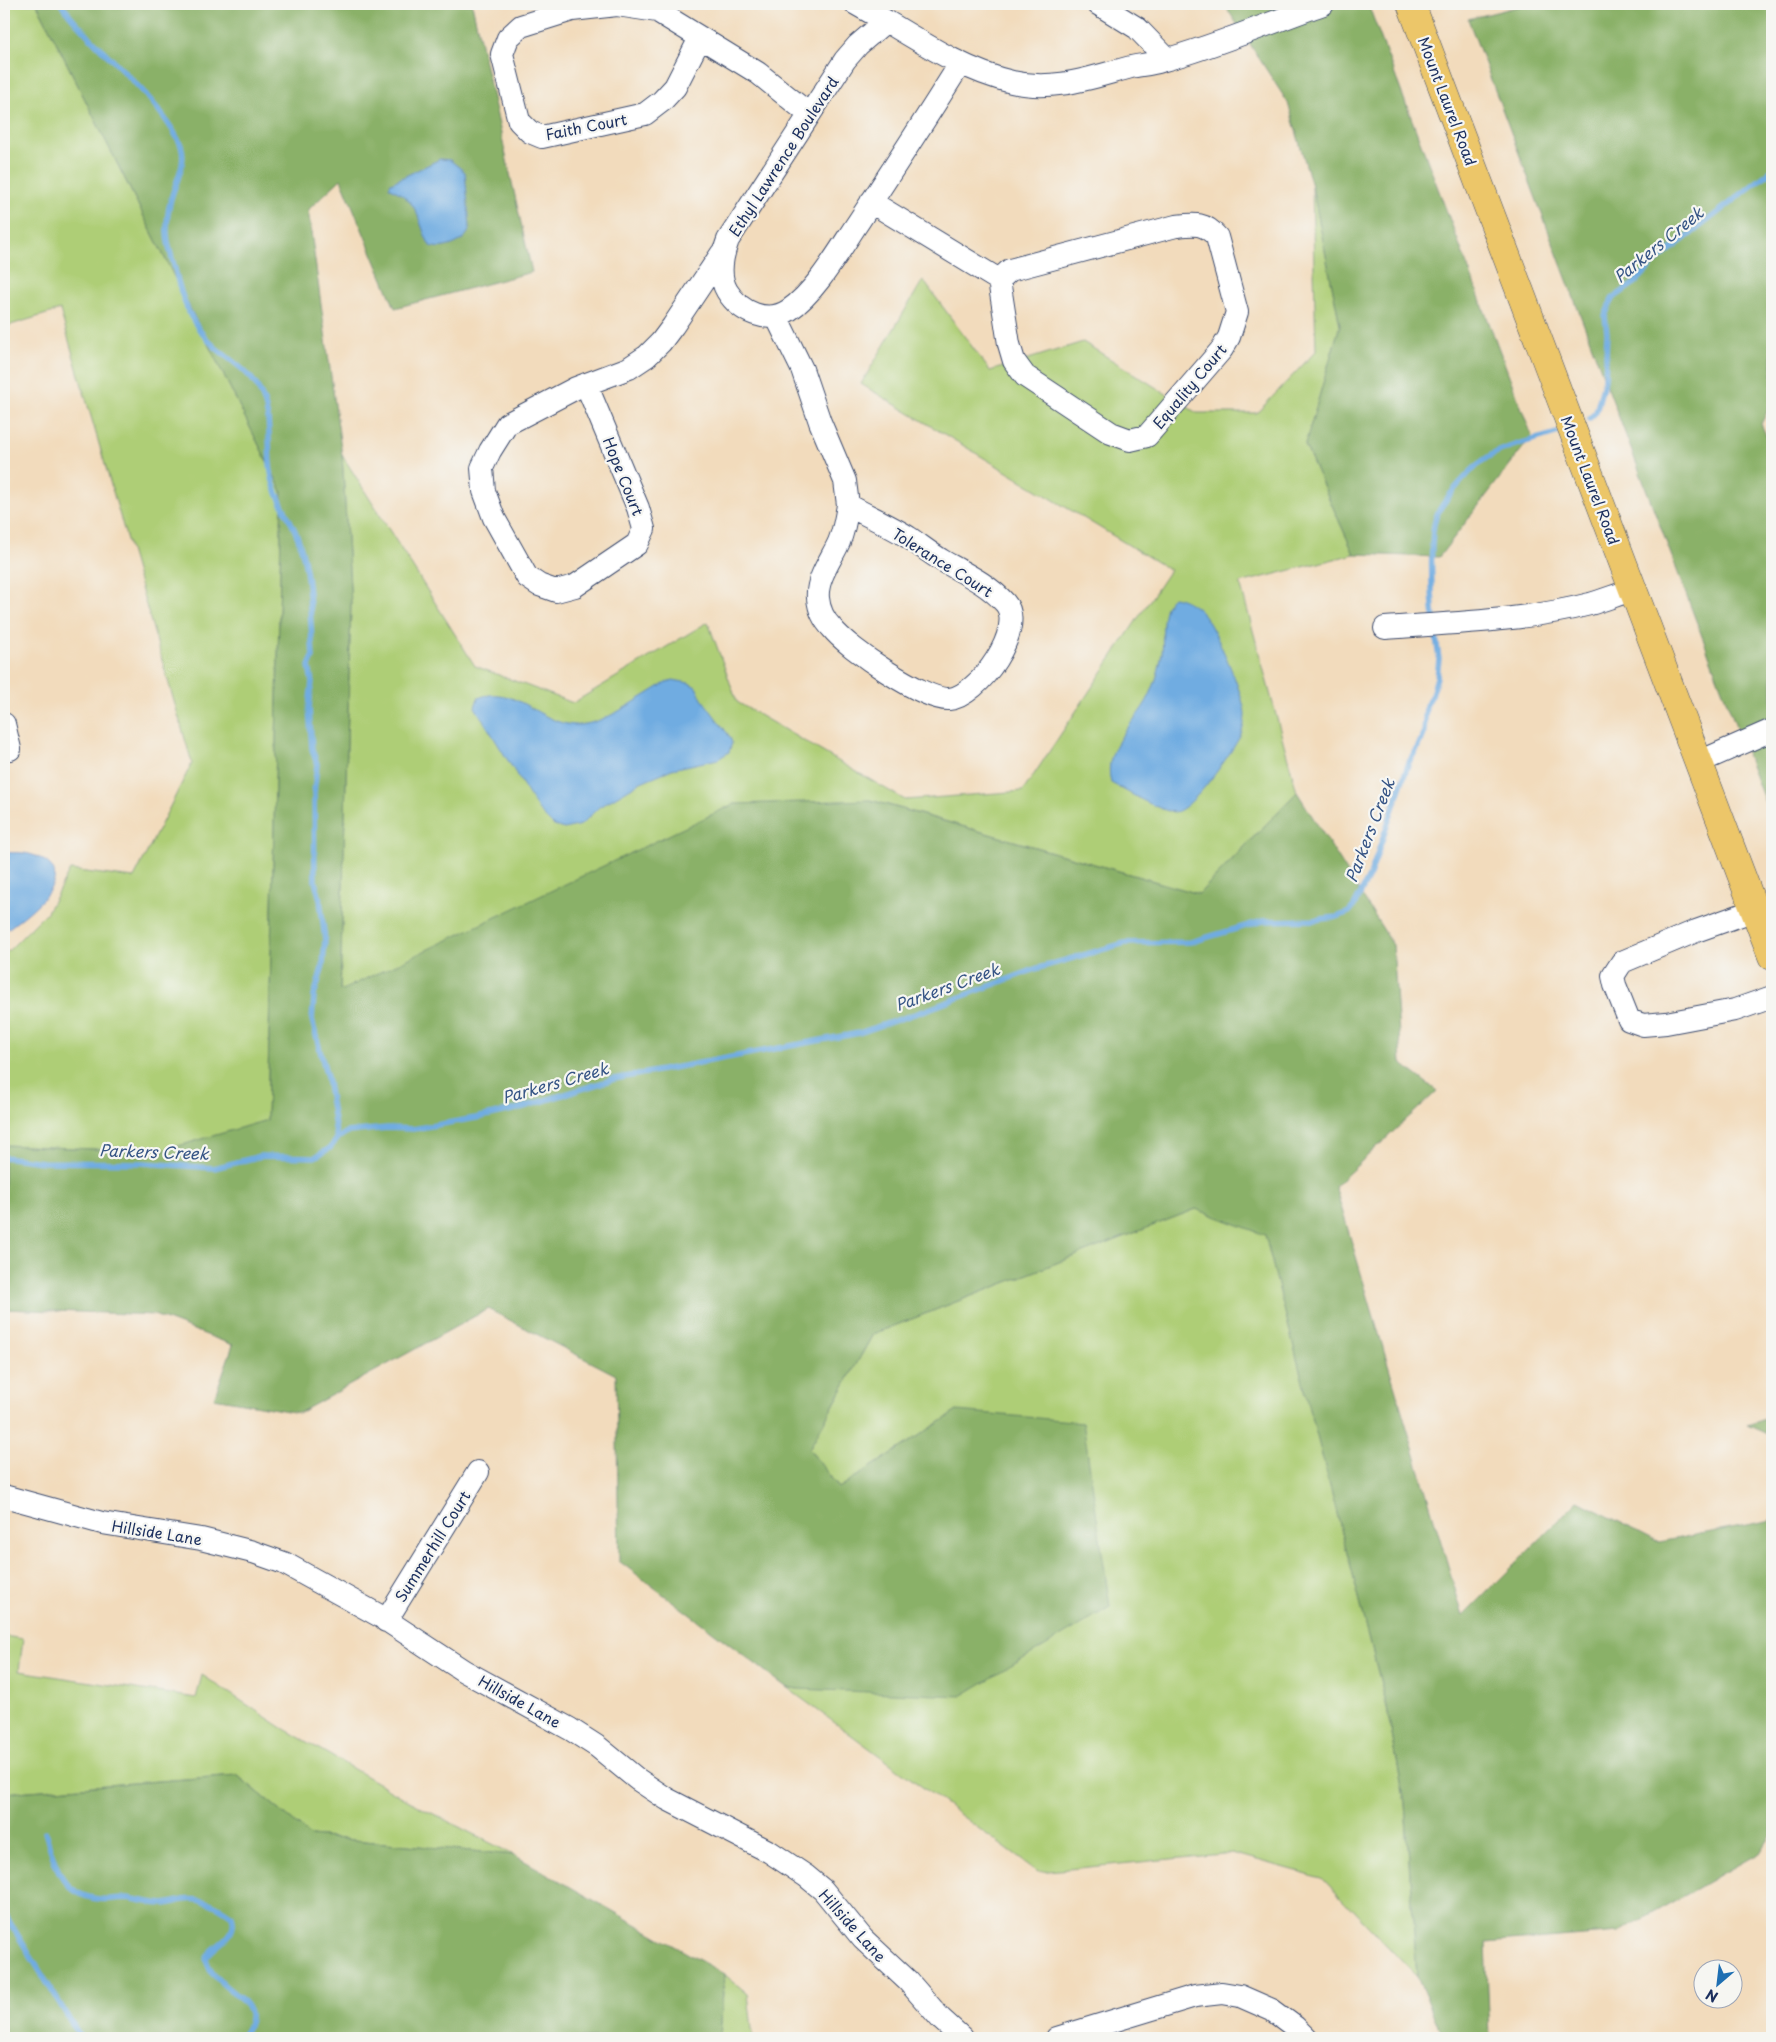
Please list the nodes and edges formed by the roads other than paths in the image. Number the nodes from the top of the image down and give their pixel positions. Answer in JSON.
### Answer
{"nodes":[{"id":1,"x":856,"y":4,"type":"edge"},
{"id":2,"x":1098,"y":4,"type":"edge"},
{"id":3,"x":1323,"y":4,"type":"edge"},
{"id":4,"x":1410,"y":4,"type":"edge"},
{"id":5,"x":882,"y":13,"type":"edge"},
{"id":6,"x":700,"y":38,"type":"junction"},
{"id":7,"x":1167,"y":59,"type":"junction"},
{"id":8,"x":960,"y":64,"type":"junction"},
{"id":9,"x":809,"y":114,"type":"junction"},
{"id":10,"x":871,"y":202,"type":"junction"},
{"id":11,"x":725,"y":248,"type":"junction"},
{"id":12,"x":999,"y":280,"type":"junction"},
{"id":13,"x":776,"y":316,"type":"junction"},
{"id":14,"x":586,"y":384,"type":"junction"},
{"id":15,"x":848,"y":505,"type":"junction"},
{"id":16,"x":1633,"y":590,"type":"junction"},
{"id":17,"x":1385,"y":628,"type":"dead end"},
{"id":18,"x":4,"y":724,"type":"edge"},
{"id":19,"x":1772,"y":730,"type":"edge"},
{"id":20,"x":10,"y":749,"type":"dead end"},
{"id":21,"x":1699,"y":762,"type":"junction"},
{"id":22,"x":1755,"y":910,"type":"junction"},
{"id":23,"x":1772,"y":956,"type":"edge"},
{"id":24,"x":1772,"y":997,"type":"edge"},
{"id":25,"x":478,"y":1472,"type":"dead end"},
{"id":26,"x":4,"y":1496,"type":"edge"},
{"id":27,"x":386,"y":1621,"type":"junction"},
{"id":28,"x":962,"y":2038,"type":"edge"},
{"id":29,"x":1057,"y":2038,"type":"edge"},
{"id":30,"x":1306,"y":2038,"type":"edge"}],
"edges":[{"from":1,"to":5,"type":"street"},
{"from":2,"to":7,"type":"street"},
{"from":3,"to":7,"type":"street"},
{"from":4,"to":16,"type":"main road","name":"Mount Laurel Road"},
{"from":5,"to":8,"type":"street"},
{"from":5,"to":9,"type":"street","name":"Ethyl Lawrence Boulevard"},
{"from":6,"to":6,"type":"street","name":"Faith Court"},
{"from":6,"to":9,"type":"street","name":"Faith Court"},
{"from":7,"to":8,"type":"street"},
{"from":8,"to":10,"type":"street"},
{"from":9,"to":11,"type":"street","name":"Ethyl Lawrence Boulevard"},
{"from":10,"to":12,"type":"street"},
{"from":10,"to":13,"type":"street"},
{"from":11,"to":13,"type":"street","name":"Ethyl Lawrence Boulevard"},
{"from":11,"to":14,"type":"street","name":"Hope Court"},
{"from":12,"to":12,"type":"street","name":"Equality Court"},
{"from":13,"to":15,"type":"street","name":"Tolerance Court"},
{"from":14,"to":14,"type":"street","name":"Hope Court"},
{"from":15,"to":15,"type":"street","name":"Tolerance Court"},
{"from":16,"to":17,"type":"street"},
{"from":16,"to":21,"type":"main road","name":"Mount Laurel Road"},
{"from":18,"to":20,"type":"street"},
{"from":19,"to":21,"type":"street"},
{"from":21,"to":22,"type":"main road","name":"Mount Laurel Road"},
{"from":22,"to":23,"type":"main road","name":"Mount Laurel Road"},
{"from":22,"to":24,"type":"street"},
{"from":25,"to":27,"type":"street","name":"Summerhill Court"},
{"from":26,"to":27,"type":"street","name":"Hillside Lane"},
{"from":27,"to":28,"type":"street","name":"Hillside Lane"},
{"from":29,"to":30,"type":"street"}]}
